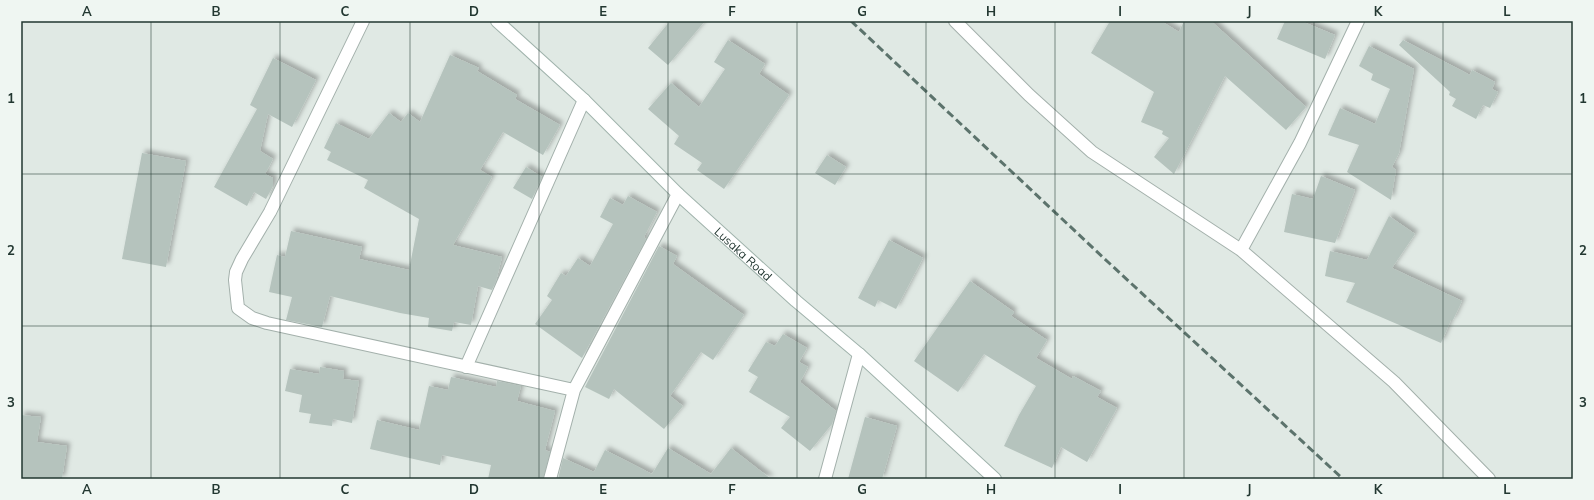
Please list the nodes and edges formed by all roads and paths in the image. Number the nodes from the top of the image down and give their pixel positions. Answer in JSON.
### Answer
{"nodes":[{"id":1,"x":363,"y":21,"type":"edge"},
{"id":2,"x":497,"y":21,"type":"edge"},
{"id":3,"x":955,"y":21,"type":"edge"},
{"id":4,"x":1358,"y":21,"type":"edge"},
{"id":5,"x":584,"y":100,"type":"junction"},
{"id":6,"x":678,"y":194,"type":"junction"},
{"id":7,"x":1241,"y":250,"type":"junction"},
{"id":8,"x":859,"y":354,"type":"junction"},
{"id":9,"x":466,"y":367,"type":"junction"},
{"id":10,"x":574,"y":390,"type":"junction"},
{"id":11,"x":550,"y":479,"type":"edge"},
{"id":12,"x":825,"y":479,"type":"edge"},
{"id":13,"x":995,"y":479,"type":"edge"},
{"id":14,"x":1489,"y":479,"type":"edge"}],
"edges":[{"from":1,"to":9,"type":"street"},
{"from":2,"to":5,"type":"street","name":"Lusaka Road"},
{"from":3,"to":7,"type":"street"},
{"from":4,"to":7,"type":"street"},
{"from":5,"to":6,"type":"street","name":"Lusaka Road"},
{"from":5,"to":9,"type":"street"},
{"from":6,"to":8,"type":"street","name":"Lusaka Road"},
{"from":6,"to":10,"type":"street"},
{"from":7,"to":14,"type":"street"},
{"from":8,"to":12,"type":"street"},
{"from":8,"to":13,"type":"street","name":"Lusaka Road"},
{"from":9,"to":10,"type":"street"},
{"from":10,"to":11,"type":"street"}]}
